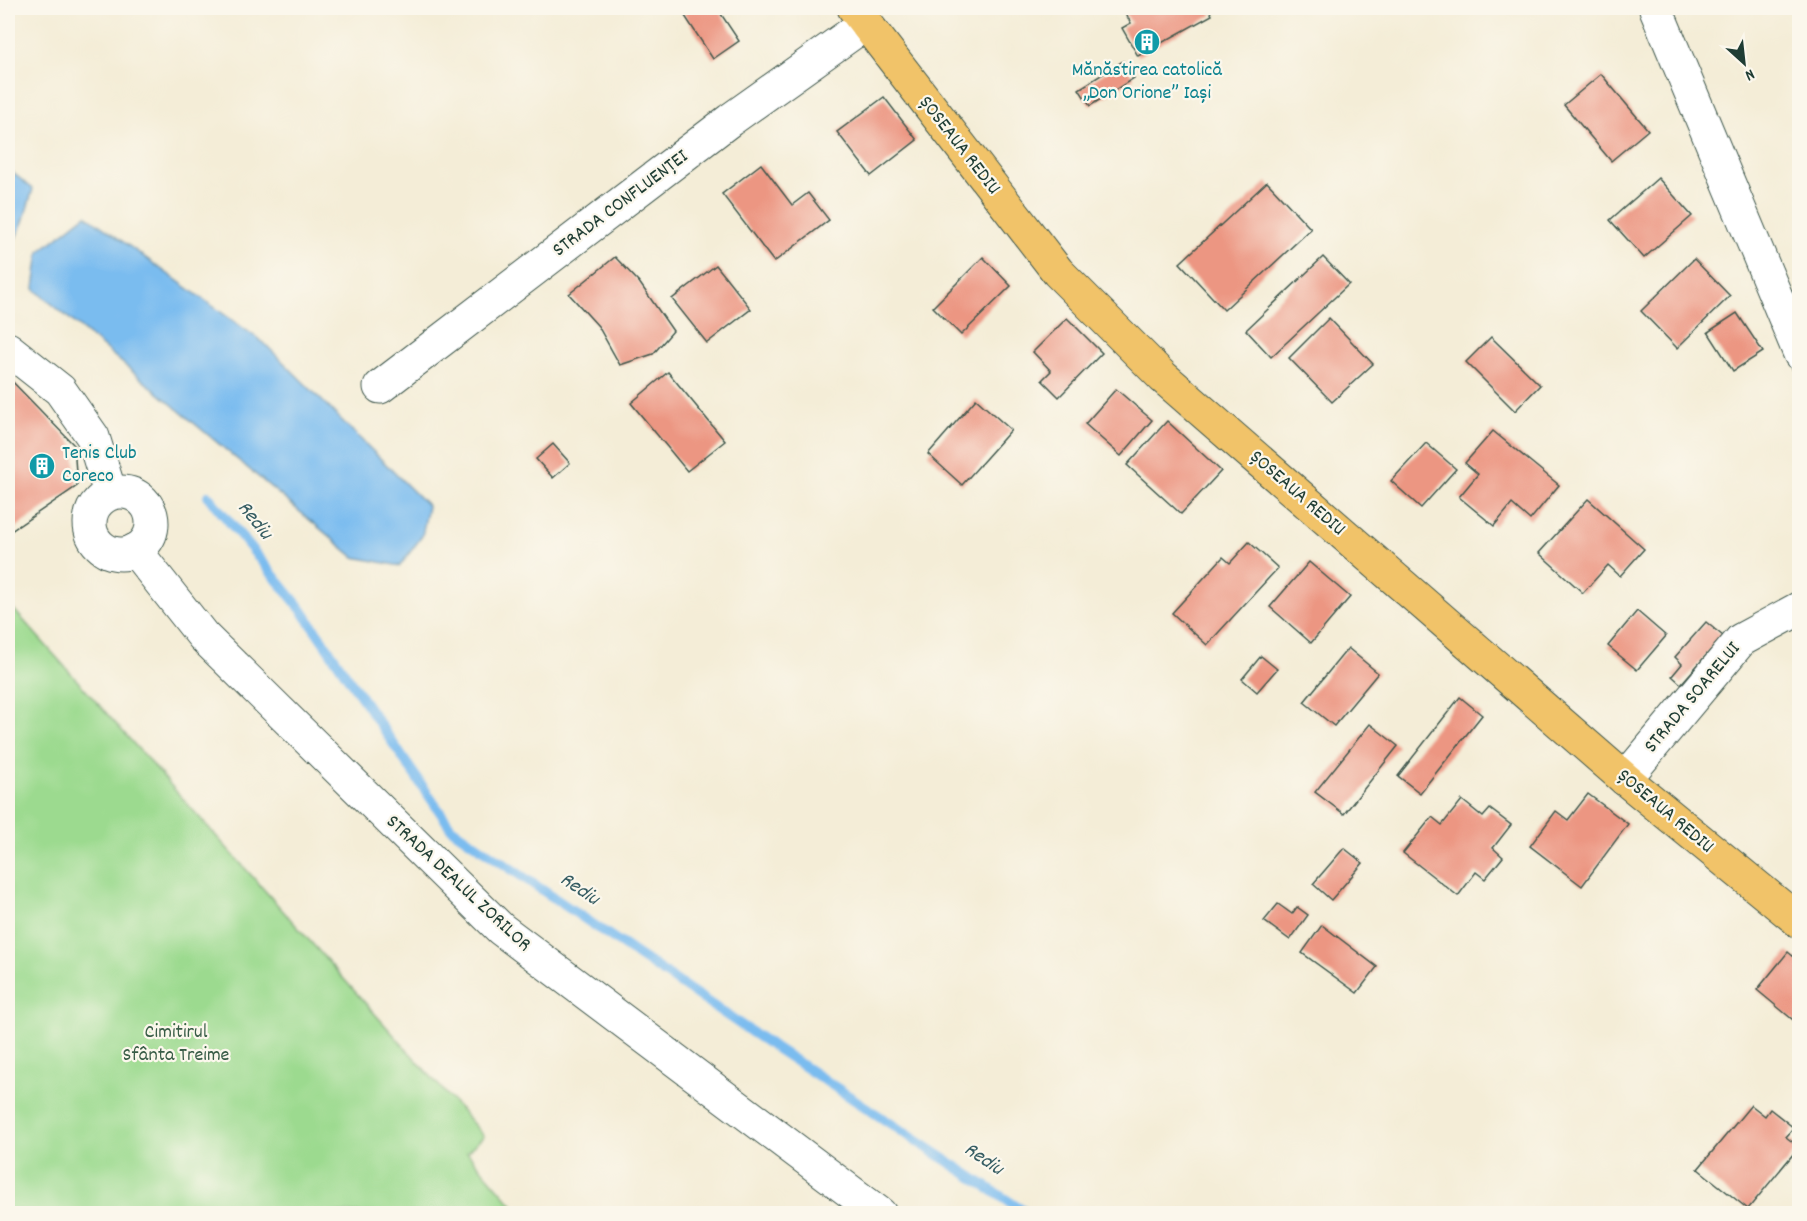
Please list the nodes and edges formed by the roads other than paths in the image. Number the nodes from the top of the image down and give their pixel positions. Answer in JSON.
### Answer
{"nodes":[{"id":1,"x":1656,"y":9,"type":"edge"},
{"id":2,"x":859,"y":16,"type":"edge"},
{"id":3,"x":8,"y":349,"type":"edge"},
{"id":4,"x":1800,"y":354,"type":"edge"},
{"id":5,"x":380,"y":387,"type":"dead end"},
{"id":6,"x":110,"y":493,"type":"junction"},
{"id":7,"x":135,"y":550,"type":"junction"},
{"id":8,"x":1800,"y":608,"type":"edge"},
{"id":9,"x":1625,"y":779,"type":"junction"},
{"id":10,"x":1800,"y":922,"type":"edge"},
{"id":11,"x":880,"y":1214,"type":"edge"}],
"edges":[{"from":1,"to":4,"type":"street"},
{"from":2,"to":5,"type":"street","name":"STRADA CONFLUENȚEI"},
{"from":2,"to":9,"type":"main road","name":"ȘOSEAUA REDIU"},
{"from":3,"to":6,"type":"street"},
{"from":6,"to":7,"type":"street"},
{"from":6,"to":7,"type":"street"},
{"from":7,"to":11,"type":"street","name":"STRADA DEALUL ZORILOR"},
{"from":8,"to":9,"type":"street","name":"STRADA SOARELUI"},
{"from":9,"to":10,"type":"main road","name":"ȘOSEAUA REDIU"}]}
